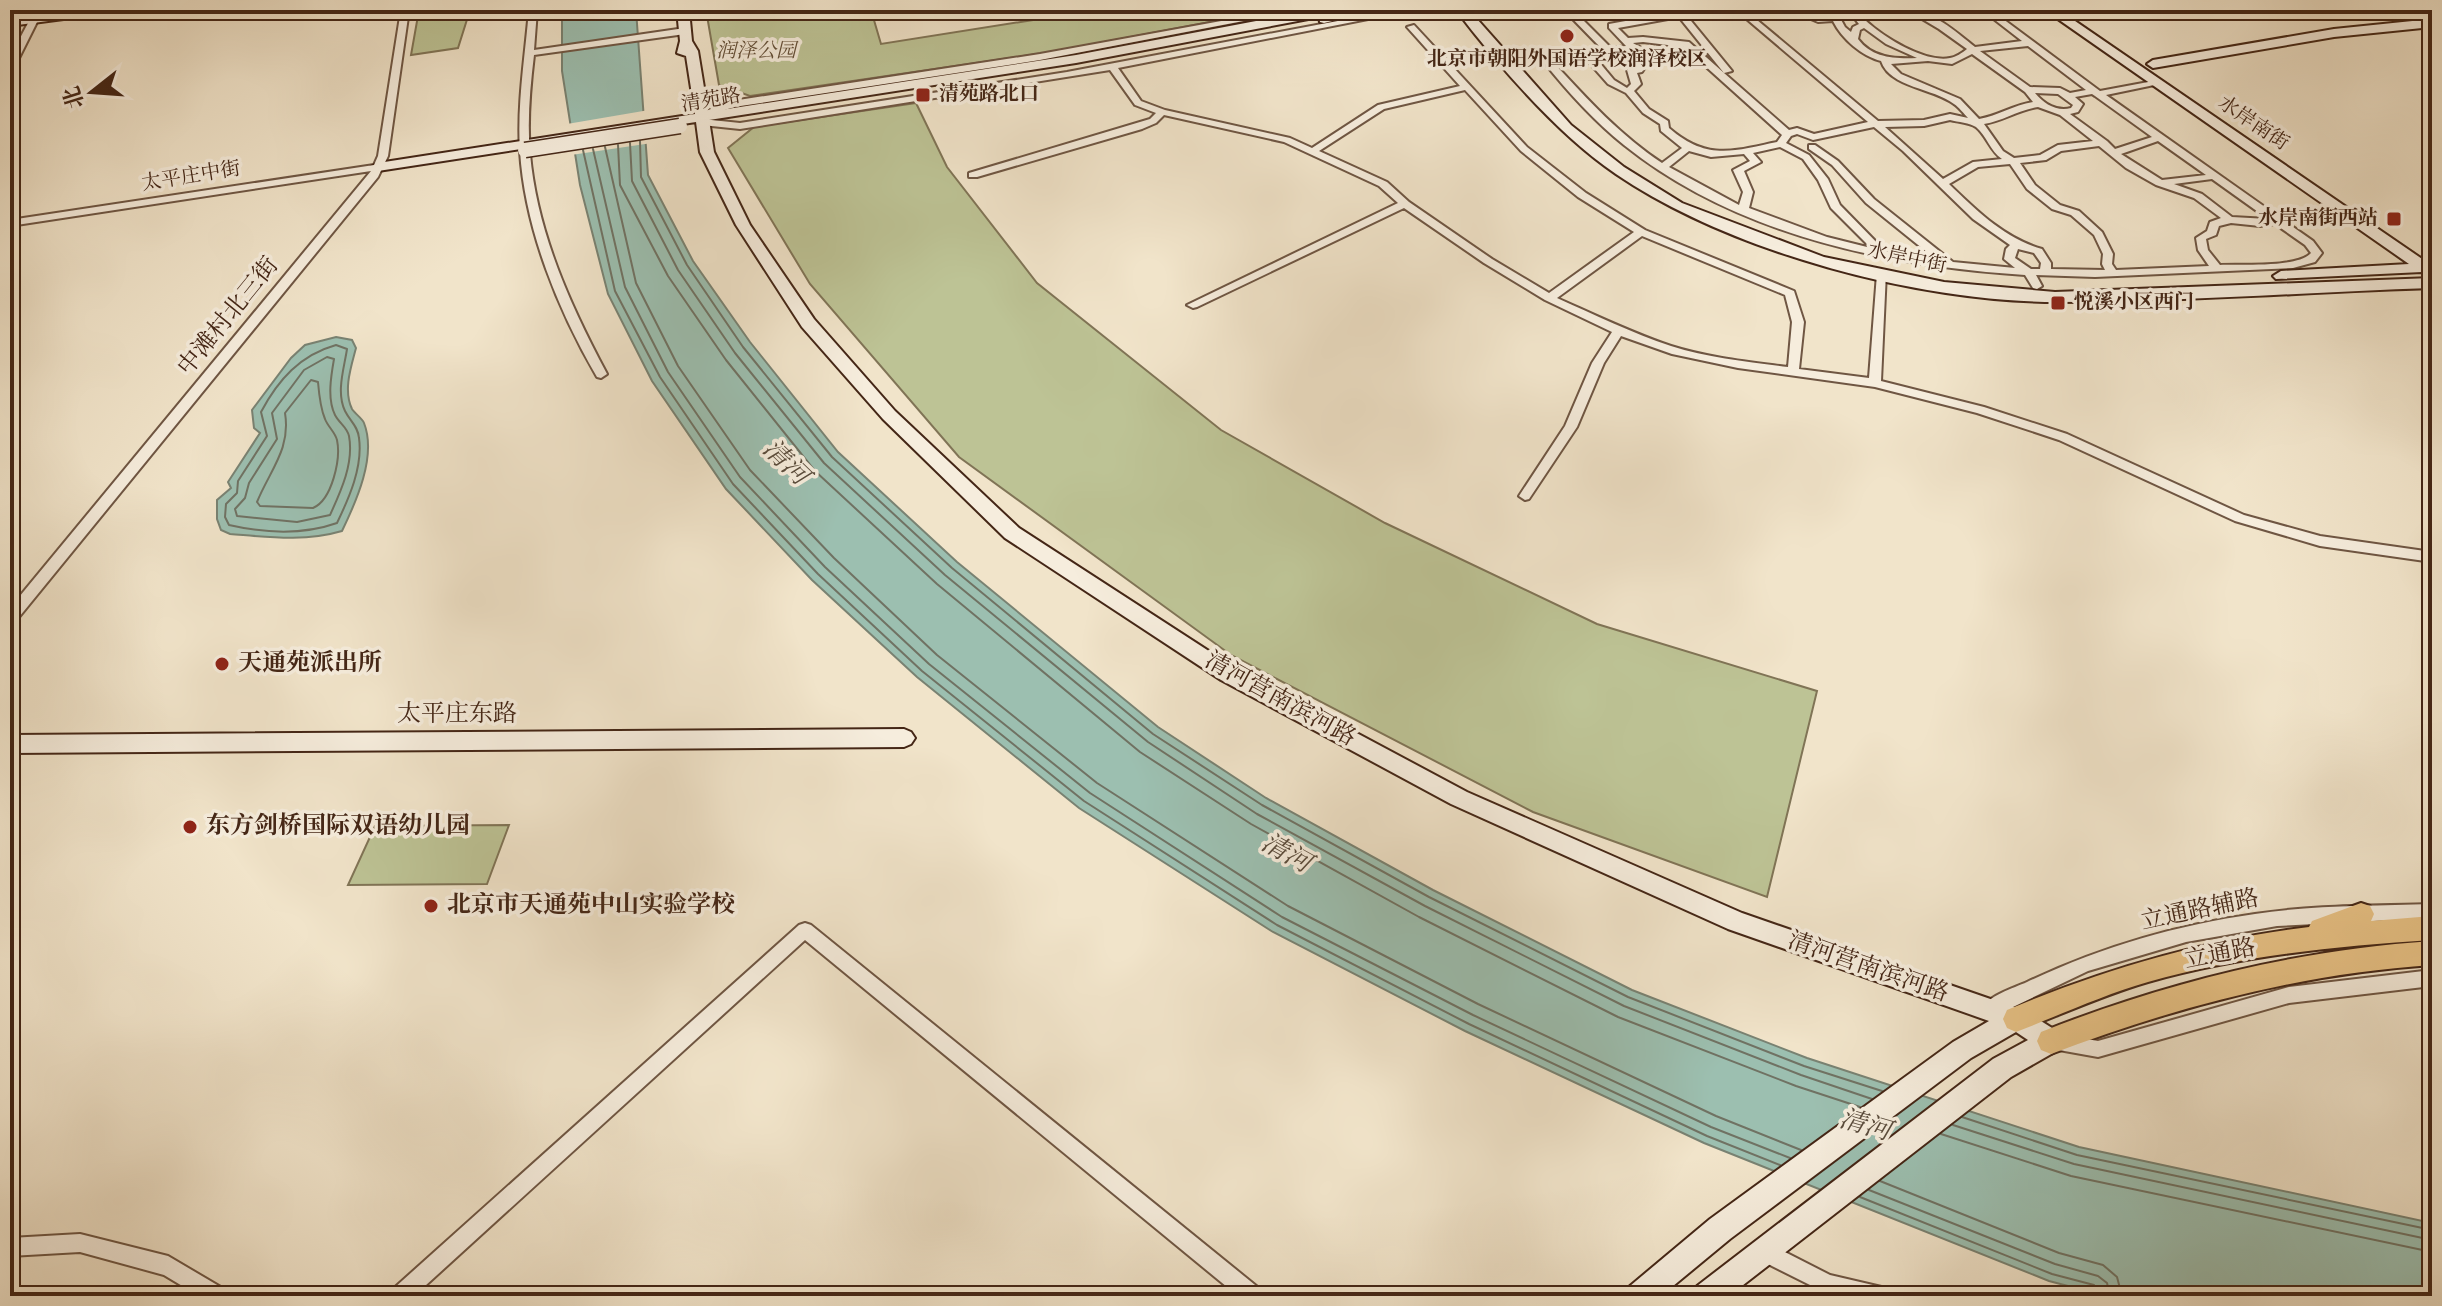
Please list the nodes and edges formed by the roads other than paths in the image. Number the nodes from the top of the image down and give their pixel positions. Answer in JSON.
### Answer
{"nodes":[{"id":1,"x":102,"y":10,"type":"edge"},
{"id":2,"x":405,"y":10,"type":"edge"},
{"id":3,"x":533,"y":10,"type":"edge"},
{"id":4,"x":683,"y":10,"type":"edge"},
{"id":5,"x":1296,"y":10,"type":"edge"},
{"id":6,"x":1335,"y":10,"type":"edge"},
{"id":7,"x":1371,"y":10,"type":"edge"},
{"id":8,"x":1410,"y":10,"type":"edge"},
{"id":9,"x":1462,"y":10,"type":"edge"},
{"id":10,"x":1479,"y":10,"type":"edge"},
{"id":11,"x":1568,"y":10,"type":"edge"},
{"id":12,"x":1706,"y":10,"type":"edge"},
{"id":13,"x":1740,"y":10,"type":"edge"},
{"id":14,"x":1794,"y":10,"type":"edge"},
{"id":15,"x":1885,"y":10,"type":"edge"},
{"id":16,"x":1911,"y":10,"type":"edge"},
{"id":17,"x":1986,"y":10,"type":"edge"},
{"id":18,"x":2051,"y":10,"type":"edge"},
{"id":19,"x":2072,"y":10,"type":"edge"},
{"id":20,"x":36,"y":14,"type":"edge"},
{"id":21,"x":1681,"y":14,"type":"junction"},
{"id":22,"x":1836,"y":18,"type":"junction"},
{"id":23,"x":10,"y":22,"type":"edge"},
{"id":24,"x":1861,"y":22,"type":"junction"},
{"id":25,"x":2432,"y":23,"type":"edge"},
{"id":26,"x":1411,"y":27,"type":"dead end"},
{"id":27,"x":686,"y":36,"type":"junction"},
{"id":28,"x":1854,"y":39,"type":"junction"},
{"id":29,"x":2029,"y":43,"type":"junction"},
{"id":30,"x":1629,"y":44,"type":"junction"},
{"id":31,"x":1974,"y":49,"type":"junction"},
{"id":32,"x":1609,"y":51,"type":"junction"},
{"id":33,"x":531,"y":53,"type":"junction"},
{"id":34,"x":1588,"y":55,"type":"junction"},
{"id":35,"x":1886,"y":59,"type":"junction"},
{"id":36,"x":1924,"y":60,"type":"junction"},
{"id":37,"x":2153,"y":64,"type":"junction"},
{"id":38,"x":10,"y":66,"type":"edge"},
{"id":39,"x":1113,"y":67,"type":"junction"},
{"id":40,"x":2156,"y":82,"type":"junction"},
{"id":41,"x":1467,"y":87,"type":"junction"},
{"id":42,"x":2028,"y":90,"type":"junction"},
{"id":43,"x":1629,"y":91,"type":"junction"},
{"id":44,"x":2096,"y":93,"type":"junction"},
{"id":45,"x":2068,"y":96,"type":"junction"},
{"id":46,"x":2039,"y":104,"type":"junction"},
{"id":47,"x":1162,"y":112,"type":"junction"},
{"id":48,"x":2063,"y":113,"type":"junction"},
{"id":49,"x":701,"y":118,"type":"junction"},
{"id":50,"x":1975,"y":123,"type":"junction"},
{"id":51,"x":1874,"y":124,"type":"junction"},
{"id":52,"x":1792,"y":132,"type":"junction"},
{"id":53,"x":2160,"y":137,"type":"junction"},
{"id":54,"x":1812,"y":142,"type":"junction"},
{"id":55,"x":2104,"y":143,"type":"junction"},
{"id":56,"x":1781,"y":144,"type":"junction"},
{"id":57,"x":525,"y":145,"type":"junction"},
{"id":58,"x":1793,"y":148,"type":"junction"},
{"id":59,"x":1686,"y":149,"type":"junction"},
{"id":60,"x":1313,"y":151,"type":"junction"},
{"id":61,"x":1746,"y":151,"type":"junction"},
{"id":62,"x":2113,"y":153,"type":"junction"},
{"id":63,"x":2014,"y":162,"type":"junction"},
{"id":64,"x":378,"y":167,"type":"junction"},
{"id":65,"x":1662,"y":168,"type":"junction"},
{"id":66,"x":973,"y":175,"type":"dead end"},
{"id":67,"x":2214,"y":176,"type":"junction"},
{"id":68,"x":2160,"y":183,"type":"junction"},
{"id":69,"x":1942,"y":184,"type":"junction"},
{"id":70,"x":1405,"y":204,"type":"junction"},
{"id":71,"x":1743,"y":210,"type":"junction"},
{"id":72,"x":2227,"y":218,"type":"junction"},
{"id":73,"x":2276,"y":220,"type":"junction"},
{"id":74,"x":10,"y":223,"type":"edge"},
{"id":75,"x":1641,"y":232,"type":"junction"},
{"id":76,"x":2017,"y":245,"type":"junction"},
{"id":77,"x":1881,"y":252,"type":"junction"},
{"id":78,"x":1951,"y":265,"type":"junction"},
{"id":79,"x":2216,"y":267,"type":"junction"},
{"id":80,"x":2431,"y":269,"type":"edge"},
{"id":81,"x":2028,"y":272,"type":"junction"},
{"id":82,"x":2112,"y":273,"type":"junction"},
{"id":83,"x":1882,"y":274,"type":"junction"},
{"id":84,"x":2041,"y":280,"type":"junction"},
{"id":85,"x":1549,"y":298,"type":"junction"},
{"id":86,"x":1193,"y":305,"type":"dead end"},
{"id":87,"x":1618,"y":331,"type":"junction"},
{"id":88,"x":1793,"y":372,"type":"junction"},
{"id":89,"x":601,"y":374,"type":"dead end"},
{"id":90,"x":1875,"y":383,"type":"junction"},
{"id":91,"x":1525,"y":496,"type":"dead end"},
{"id":92,"x":2432,"y":557,"type":"edge"},
{"id":93,"x":10,"y":618,"type":"edge"},
{"id":94,"x":904,"y":738,"type":"dead end"},
{"id":95,"x":10,"y":744,"type":"edge"},
{"id":96,"x":2432,"y":911,"type":"edge"},
{"id":97,"x":2361,"y":914,"type":"junction"},
{"id":98,"x":2432,"y":928,"type":"edge"},
{"id":99,"x":2283,"y":943,"type":"junction"},
{"id":100,"x":2432,"y":953,"type":"edge"},
{"id":101,"x":2432,"y":978,"type":"edge"},
{"id":102,"x":1990,"y":1010,"type":"junction"},
{"id":103,"x":2016,"y":1019,"type":"junction"},
{"id":104,"x":2051,"y":1041,"type":"junction"},
{"id":105,"x":10,"y":1247,"type":"edge"},
{"id":106,"x":1765,"y":1252,"type":"junction"},
{"id":107,"x":217,"y":1296,"type":"edge"},
{"id":108,"x":400,"y":1296,"type":"edge"},
{"id":109,"x":1253,"y":1296,"type":"edge"},
{"id":110,"x":1640,"y":1296,"type":"edge"},
{"id":111,"x":1707,"y":1296,"type":"edge"},
{"id":112,"x":1883,"y":1296,"type":"edge"}],
"edges":[{"from":1,"to":20,"type":"street"},
{"from":2,"to":64,"type":"street","name":"中滩村北三街"},
{"from":3,"to":33,"type":"street"},
{"from":4,"to":27,"type":"street","name":"清苑路"},
{"from":5,"to":49,"type":"street"},
{"from":6,"to":49,"type":"street","name":"清苑路"},
{"from":7,"to":49,"type":"street","name":"清苑路"},
{"from":8,"to":39,"type":"street"},
{"from":9,"to":83,"type":"street","name":"水岸中街"},
{"from":10,"to":84,"type":"street","name":"水岸中街"},
{"from":11,"to":32,"type":"street"},
{"from":12,"to":21,"type":"street"},
{"from":13,"to":51,"type":"street"},
{"from":14,"to":22,"type":"street"},
{"from":15,"to":24,"type":"street"},
{"from":16,"to":31,"type":"street"},
{"from":17,"to":29,"type":"street"},
{"from":18,"to":40,"type":"street","name":"水岸南街"},
{"from":19,"to":37,"type":"street","name":"水岸南街"},
{"from":20,"to":23,"type":"street"},
{"from":20,"to":38,"type":"street"},
{"from":21,"to":30,"type":"street"},
{"from":21,"to":52,"type":"street"},
{"from":22,"to":24,"type":"street"},
{"from":22,"to":28,"type":"street"},
{"from":24,"to":28,"type":"street"},
{"from":24,"to":36,"type":"street"},
{"from":25,"to":37,"type":"street"},
{"from":26,"to":41,"type":"street"},
{"from":27,"to":33,"type":"street"},
{"from":27,"to":49,"type":"street","name":"清苑路"},
{"from":28,"to":35,"type":"street"},
{"from":29,"to":31,"type":"street"},
{"from":29,"to":44,"type":"street"},
{"from":30,"to":32,"type":"street"},
{"from":30,"to":43,"type":"street"},
{"from":30,"to":52,"type":"street"},
{"from":31,"to":36,"type":"street"},
{"from":31,"to":42,"type":"street"},
{"from":32,"to":34,"type":"street"},
{"from":33,"to":57,"type":"street"},
{"from":34,"to":43,"type":"street"},
{"from":34,"to":65,"type":"street"},
{"from":35,"to":36,"type":"street"},
{"from":35,"to":50,"type":"street"},
{"from":37,"to":80,"type":"street","name":"水岸南街"},
{"from":39,"to":47,"type":"street"},
{"from":39,"to":49,"type":"street"},
{"from":40,"to":44,"type":"street"},
{"from":40,"to":80,"type":"street","name":"水岸南街"},
{"from":41,"to":60,"type":"street"},
{"from":41,"to":75,"type":"street"},
{"from":42,"to":45,"type":"street"},
{"from":42,"to":46,"type":"street"},
{"from":43,"to":59,"type":"street"},
{"from":44,"to":45,"type":"street"},
{"from":44,"to":53,"type":"street"},
{"from":45,"to":48,"type":"street"},
{"from":46,"to":48,"type":"street"},
{"from":46,"to":50,"type":"street"},
{"from":47,"to":60,"type":"street"},
{"from":47,"to":66,"type":"street"},
{"from":48,"to":55,"type":"street"},
{"from":49,"to":57,"type":"street","name":"清苑路","bridge":true},
{"from":49,"to":102,"type":"street","name":"清河营南滨河路"},
{"from":50,"to":51,"type":"street"},
{"from":50,"to":63,"type":"street"},
{"from":51,"to":54,"type":"street"},
{"from":51,"to":69,"type":"street"},
{"from":52,"to":54,"type":"street"},
{"from":52,"to":56,"type":"street"},
{"from":53,"to":62,"type":"street"},
{"from":53,"to":67,"type":"street"},
{"from":54,"to":58,"type":"street"},
{"from":54,"to":78,"type":"street"},
{"from":55,"to":62,"type":"street"},
{"from":55,"to":63,"type":"street"},
{"from":56,"to":58,"type":"street"},
{"from":56,"to":61,"type":"street"},
{"from":57,"to":64,"type":"street","name":"清苑路"},
{"from":57,"to":89,"type":"street"},
{"from":58,"to":77,"type":"street"},
{"from":59,"to":61,"type":"street"},
{"from":59,"to":65,"type":"street"},
{"from":60,"to":70,"type":"street"},
{"from":61,"to":71,"type":"street"},
{"from":62,"to":68,"type":"street"},
{"from":63,"to":69,"type":"street"},
{"from":63,"to":82,"type":"street"},
{"from":64,"to":74,"type":"street","name":"太平庄中街"},
{"from":64,"to":93,"type":"street","name":"中滩村北三街"},
{"from":65,"to":71,"type":"street"},
{"from":67,"to":68,"type":"street"},
{"from":67,"to":73,"type":"street"},
{"from":68,"to":72,"type":"street"},
{"from":69,"to":76,"type":"street"},
{"from":70,"to":85,"type":"street"},
{"from":70,"to":86,"type":"street"},
{"from":71,"to":77,"type":"street"},
{"from":72,"to":73,"type":"street"},
{"from":72,"to":79,"type":"street"},
{"from":73,"to":79,"type":"street"},
{"from":75,"to":85,"type":"street"},
{"from":75,"to":88,"type":"street"},
{"from":76,"to":81,"type":"street"},
{"from":76,"to":84,"type":"street"},
{"from":77,"to":78,"type":"street"},
{"from":78,"to":81,"type":"street"},
{"from":79,"to":82,"type":"street"},
{"from":80,"to":83,"type":"street","name":"水岸中街"},
{"from":80,"to":84,"type":"street","name":"水岸中街"},
{"from":81,"to":84,"type":"street"},
{"from":82,"to":84,"type":"street"},
{"from":83,"to":90,"type":"street"},
{"from":85,"to":87,"type":"street"},
{"from":87,"to":88,"type":"street"},
{"from":87,"to":91,"type":"street"},
{"from":88,"to":90,"type":"street"},
{"from":90,"to":92,"type":"street"},
{"from":94,"to":95,"type":"street","name":"太平庄东路"},
{"from":96,"to":97,"type":"street","name":"立通路辅路"},
{"from":97,"to":99,"type":"main road"},
{"from":97,"to":102,"type":"street","name":"立通路辅路"},
{"from":98,"to":99,"type":"main road","name":"立通路"},
{"from":99,"to":103,"type":"main road","name":"立通路"},
{"from":100,"to":104,"type":"main road","name":"立通路"},
{"from":101,"to":104,"type":"street"},
{"from":102,"to":103,"type":"street","name":"清河营南滨河路"},
{"from":103,"to":104,"type":"street","name":"清河营南滨河路"},
{"from":103,"to":110,"type":"street"},
{"from":104,"to":106,"type":"street"},
{"from":105,"to":107,"type":"street"},
{"from":106,"to":111,"type":"street"},
{"from":106,"to":112,"type":"street"},
{"from":108,"to":109,"type":"street"}]}
